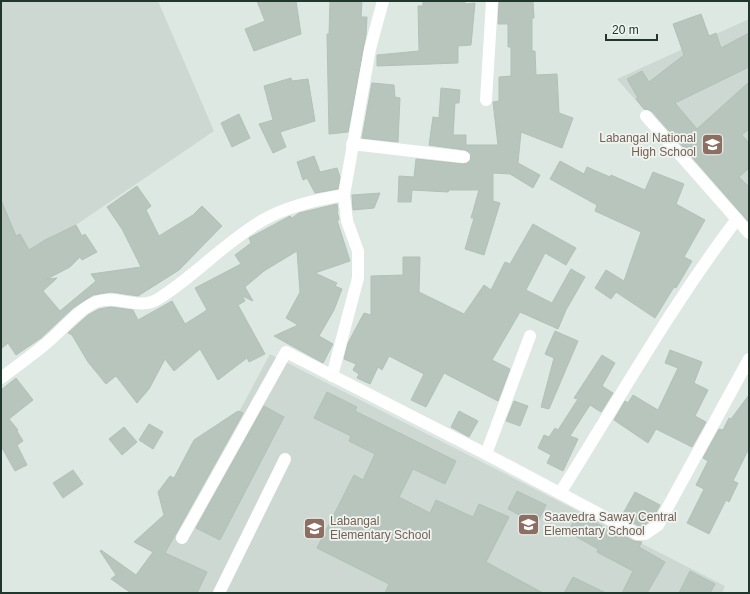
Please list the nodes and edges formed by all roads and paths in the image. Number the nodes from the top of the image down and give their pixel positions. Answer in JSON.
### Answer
{"nodes":[{"id":1,"x":383,"y":1,"type":"edge"},
{"id":2,"x":492,"y":1,"type":"edge"},
{"id":3,"x":486,"y":100,"type":"dead end"},
{"id":4,"x":646,"y":116,"type":"dead end"},
{"id":5,"x":352,"y":144,"type":"junction"},
{"id":6,"x":464,"y":157,"type":"dead end"},
{"id":7,"x":344,"y":195,"type":"junction"},
{"id":8,"x":737,"y":219,"type":"junction"},
{"id":9,"x":749,"y":233,"type":"edge"},
{"id":10,"x":530,"y":336,"type":"dead end"},
{"id":11,"x":749,"y":359,"type":"edge"},
{"id":12,"x":332,"y":376,"type":"junction"},
{"id":13,"x":1,"y":378,"type":"edge"},
{"id":14,"x":486,"y":454,"type":"junction"},
{"id":15,"x":285,"y":459,"type":"dead end"},
{"id":16,"x":560,"y":493,"type":"junction"},
{"id":17,"x":182,"y":538,"type":"dead end"},
{"id":18,"x":219,"y":593,"type":"edge"}],
"edges":[{"from":1,"to":5,"type":"street"},
{"from":2,"to":3,"type":"street"},
{"from":4,"to":8,"type":"street"},
{"from":5,"to":6,"type":"street"},
{"from":5,"to":7,"type":"street"},
{"from":7,"to":12,"type":"street"},
{"from":7,"to":13,"type":"street"},
{"from":8,"to":9,"type":"street"},
{"from":8,"to":16,"type":"street"},
{"from":10,"to":14,"type":"street"},
{"from":11,"to":16,"type":"street"},
{"from":12,"to":14,"type":"street"},
{"from":12,"to":17,"type":"street"},
{"from":14,"to":16,"type":"street"},
{"from":15,"to":18,"type":"street"}]}
